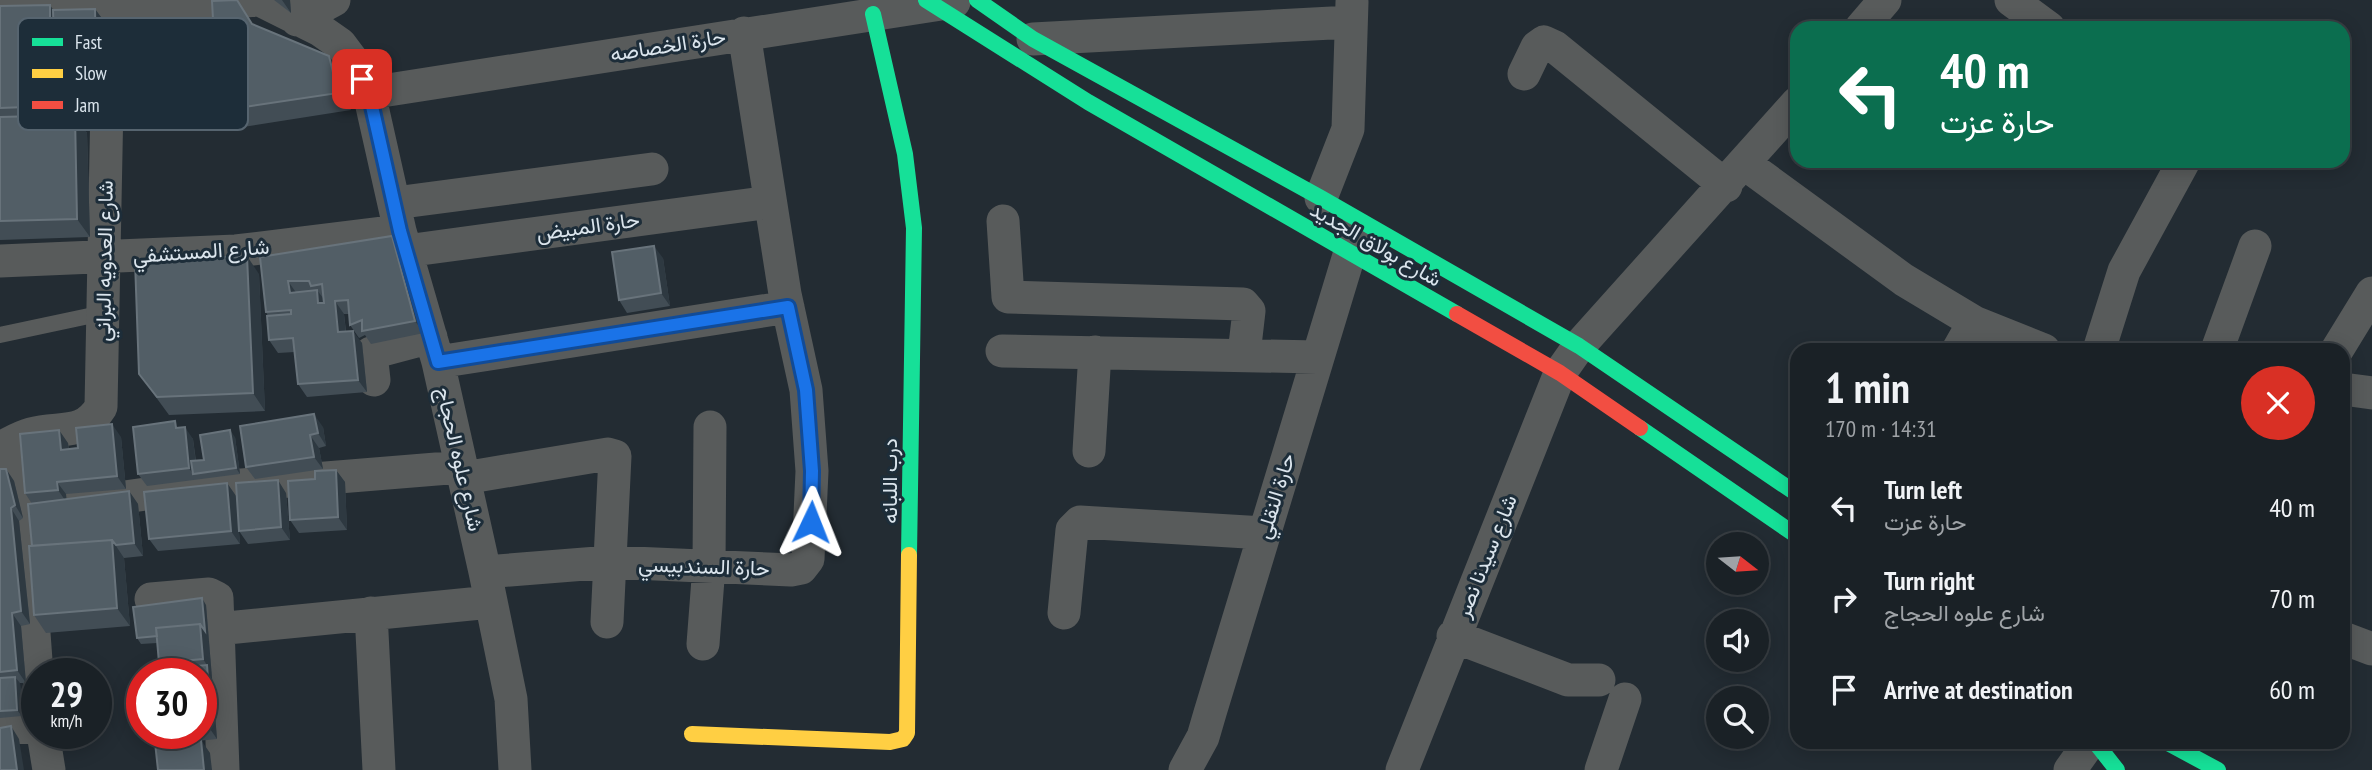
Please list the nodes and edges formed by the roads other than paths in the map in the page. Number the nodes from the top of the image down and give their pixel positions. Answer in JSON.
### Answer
{"nodes":[{"id":1,"x":260,"y":0,"type":"edge"},
{"id":2,"x":334,"y":0,"type":"edge"},
{"id":3,"x":967,"y":0,"type":"edge"},
{"id":4,"x":977,"y":0,"type":"edge"},
{"id":5,"x":1885,"y":0,"type":"edge"},
{"id":6,"x":109,"y":2,"type":"edge"},
{"id":7,"x":929,"y":3,"type":"edge"},
{"id":8,"x":0,"y":6,"type":"edge"},
{"id":9,"x":296,"y":10,"type":"edge"},
{"id":10,"x":1352,"y":11,"type":"edge"},
{"id":11,"x":873,"y":14,"type":"junction"},
{"id":12,"x":1867,"y":21,"type":"edge"},
{"id":13,"x":744,"y":33,"type":"junction"},
{"id":14,"x":1032,"y":39,"type":"junction"},
{"id":15,"x":1524,"y":74,"type":"dead end"},
{"id":16,"x":369,"y":93,"type":"junction"},
{"id":17,"x":1790,"y":111,"type":"edge"},
{"id":18,"x":105,"y":130,"type":"edge"},
{"id":19,"x":2180,"y":168,"type":"edge"},
{"id":20,"x":652,"y":169,"type":"dead end"},
{"id":21,"x":1736,"y":175,"type":"junction"},
{"id":22,"x":498,"y":190,"type":"junction"},
{"id":23,"x":1321,"y":198,"type":"junction"},
{"id":24,"x":770,"y":202,"type":"junction"},
{"id":25,"x":1360,"y":220,"type":"junction"},
{"id":26,"x":1003,"y":221,"type":"dead end"},
{"id":27,"x":400,"y":228,"type":"junction"},
{"id":28,"x":505,"y":237,"type":"junction"},
{"id":29,"x":2255,"y":246,"type":"dead end"},
{"id":30,"x":1348,"y":253,"type":"junction"},
{"id":31,"x":102,"y":257,"type":"junction"},
{"id":32,"x":0,"y":261,"type":"edge"},
{"id":33,"x":2372,"y":293,"type":"edge"},
{"id":34,"x":788,"y":307,"type":"junction"},
{"id":35,"x":103,"y":313,"type":"junction"},
{"id":36,"x":0,"y":335,"type":"edge"},
{"id":37,"x":1966,"y":336,"type":"edge"},
{"id":38,"x":2005,"y":343,"type":"edge"},
{"id":39,"x":2101,"y":343,"type":"edge"},
{"id":40,"x":2220,"y":343,"type":"edge"},
{"id":41,"x":2341,"y":343,"type":"edge"},
{"id":42,"x":1579,"y":346,"type":"junction"},
{"id":43,"x":434,"y":349,"type":"junction"},
{"id":44,"x":1002,"y":351,"type":"dead end"},
{"id":45,"x":1095,"y":352,"type":"junction"},
{"id":46,"x":1244,"y":354,"type":"junction"},
{"id":47,"x":1317,"y":357,"type":"junction"},
{"id":48,"x":1560,"y":373,"type":"junction"},
{"id":49,"x":374,"y":380,"type":"dead end"},
{"id":50,"x":2350,"y":390,"type":"edge"},
{"id":51,"x":2372,"y":393,"type":"edge"},
{"id":52,"x":710,"y":427,"type":"dead end"},
{"id":53,"x":6,"y":445,"type":"edge"},
{"id":54,"x":1089,"y":451,"type":"dead end"},
{"id":55,"x":462,"y":472,"type":"junction"},
{"id":56,"x":1790,"y":489,"type":"edge"},
{"id":57,"x":24,"y":510,"type":"junction"},
{"id":58,"x":1790,"y":531,"type":"edge"},
{"id":59,"x":1264,"y":533,"type":"junction"},
{"id":60,"x":610,"y":562,"type":"junction"},
{"id":61,"x":709,"y":566,"type":"junction"},
{"id":62,"x":488,"y":587,"type":"junction"},
{"id":63,"x":151,"y":599,"type":"dead end"},
{"id":64,"x":371,"y":613,"type":"junction"},
{"id":65,"x":1064,"y":613,"type":"dead end"},
{"id":66,"x":607,"y":622,"type":"dead end"},
{"id":67,"x":217,"y":629,"type":"junction"},
{"id":68,"x":1453,"y":636,"type":"junction"},
{"id":69,"x":2350,"y":641,"type":"edge"},
{"id":70,"x":703,"y":644,"type":"dead end"},
{"id":71,"x":2372,"y":649,"type":"edge"},
{"id":72,"x":36,"y":658,"type":"edge"},
{"id":73,"x":21,"y":727,"type":"edge"},
{"id":74,"x":0,"y":729,"type":"edge"},
{"id":75,"x":692,"y":734,"type":"dead end"},
{"id":76,"x":46,"y":749,"type":"edge"},
{"id":77,"x":2087,"y":749,"type":"edge"},
{"id":78,"x":2099,"y":749,"type":"edge"},
{"id":79,"x":2179,"y":749,"type":"edge"},
{"id":80,"x":49,"y":770,"type":"edge"},
{"id":81,"x":223,"y":770,"type":"edge"},
{"id":82,"x":379,"y":770,"type":"edge"},
{"id":83,"x":515,"y":770,"type":"edge"},
{"id":84,"x":1185,"y":770,"type":"edge"},
{"id":85,"x":1402,"y":770,"type":"edge"},
{"id":86,"x":1601,"y":770,"type":"edge"},
{"id":87,"x":2070,"y":770,"type":"edge"},
{"id":88,"x":2117,"y":770,"type":"edge"},
{"id":89,"x":2218,"y":770,"type":"edge"}],
"edges":[{"from":1,"to":6,"type":"street"},
{"from":1,"to":9,"type":"street","name":"شارع علوه الحجاج"},
{"from":2,"to":9,"type":"street"},
{"from":3,"to":7,"type":"street","name":"حارة الخصاصه"},
{"from":4,"to":14,"type":"street","name":"شارع بولاق الجديد"},
{"from":5,"to":12,"type":"street"},
{"from":6,"to":8,"type":"street"},
{"from":7,"to":11,"type":"street","name":"حارة الخصاصه"},
{"from":7,"to":30,"type":"street","name":"شارع بولاق الجديد"},
{"from":9,"to":16,"type":"street","name":"شارع علوه الحجاج"},
{"from":10,"to":14,"type":"street"},
{"from":10,"to":23,"type":"street"},
{"from":11,"to":13,"type":"street","name":"حارة الخصاصه"},
{"from":11,"to":75,"type":"street","name":"درب اللبانه"},
{"from":13,"to":16,"type":"street","name":"حارة الخصاصه"},
{"from":13,"to":24,"type":"street","name":"حارة السندبيسي"},
{"from":14,"to":23,"type":"street","name":"شارع بولاق الجديد"},
{"from":15,"to":21,"type":"street"},
{"from":16,"to":27,"type":"street","name":"شارع علوه الحجاج"},
{"from":17,"to":21,"type":"street","name":"شارع سيدنا نصر"},
{"from":18,"to":31,"type":"street","name":"شارع العدويه البراني"},
{"from":19,"to":39,"type":"street"},
{"from":20,"to":22,"type":"street"},
{"from":21,"to":37,"type":"street"},
{"from":21,"to":42,"type":"street","name":"شارع سيدنا نصر"},
{"from":22,"to":27,"type":"street"},
{"from":22,"to":28,"type":"street"},
{"from":23,"to":25,"type":"street","name":"شارع بولاق الجديد"},
{"from":24,"to":28,"type":"street","name":"حارة المبيض"},
{"from":24,"to":34,"type":"street","name":"حارة السندبيسي"},
{"from":25,"to":30,"type":"street","name":"حارة النقلي"},
{"from":25,"to":42,"type":"street","name":"شارع بولاق الجديد"},
{"from":26,"to":46,"type":"street"},
{"from":27,"to":28,"type":"street","name":"حارة المبيض"},
{"from":27,"to":31,"type":"street","name":"شارع المستشفي"},
{"from":27,"to":43,"type":"street","name":"شارع علوه الحجاج"},
{"from":29,"to":40,"type":"street"},
{"from":30,"to":47,"type":"street","name":"حارة النقلي"},
{"from":30,"to":48,"type":"street","name":"شارع بولاق الجديد"},
{"from":31,"to":32,"type":"street","name":"شارع المستشفي"},
{"from":31,"to":35,"type":"street","name":"شارع العدويه البراني"},
{"from":33,"to":41,"type":"street"},
{"from":34,"to":43,"type":"street"},
{"from":34,"to":61,"type":"street","name":"حارة السندبيسي"},
{"from":35,"to":36,"type":"lane"},
{"from":35,"to":53,"type":"street","name":"شارع العدويه البراني"},
{"from":37,"to":38,"type":"street"},
{"from":42,"to":48,"type":"street","name":"شارع سيدنا نصر"},
{"from":42,"to":56,"type":"street","name":"شارع بولاق الجديد"},
{"from":43,"to":49,"type":"street"},
{"from":43,"to":55,"type":"street","name":"شارع علوه الحجاج"},
{"from":44,"to":45,"type":"street"},
{"from":45,"to":46,"type":"street"},
{"from":45,"to":54,"type":"street"},
{"from":46,"to":47,"type":"street"},
{"from":47,"to":59,"type":"street","name":"حارة النقلي"},
{"from":48,"to":58,"type":"street","name":"شارع بولاق الجديد"},
{"from":48,"to":68,"type":"street","name":"شارع سيدنا نصر"},
{"from":50,"to":51,"type":"street"},
{"from":52,"to":61,"type":"street"},
{"from":53,"to":57,"type":"street"},
{"from":55,"to":57,"type":"street"},
{"from":55,"to":60,"type":"street"},
{"from":55,"to":62,"type":"street","name":"شارع علوه الحجاج"},
{"from":57,"to":72,"type":"street"},
{"from":59,"to":65,"type":"street"},
{"from":59,"to":84,"type":"street","name":"حارة النقلي"},
{"from":60,"to":61,"type":"street","name":"حارة السندبيسي"},
{"from":60,"to":62,"type":"street","name":"حارة السندبيسي"},
{"from":60,"to":66,"type":"street"},
{"from":61,"to":70,"type":"street"},
{"from":62,"to":64,"type":"street","name":"حارة السندبيسي"},
{"from":62,"to":83,"type":"street","name":"شارع علوه الحجاج"},
{"from":63,"to":67,"type":"street"},
{"from":64,"to":67,"type":"street","name":"حارة السندبيسي"},
{"from":64,"to":82,"type":"street"},
{"from":67,"to":81,"type":"street"},
{"from":68,"to":85,"type":"street","name":"شارع سيدنا نصر"},
{"from":68,"to":86,"type":"street"},
{"from":69,"to":71,"type":"street"},
{"from":73,"to":74,"type":"street"},
{"from":76,"to":80,"type":"street"},
{"from":77,"to":87,"type":"street"},
{"from":78,"to":88,"type":"street"},
{"from":79,"to":89,"type":"street"}]}
